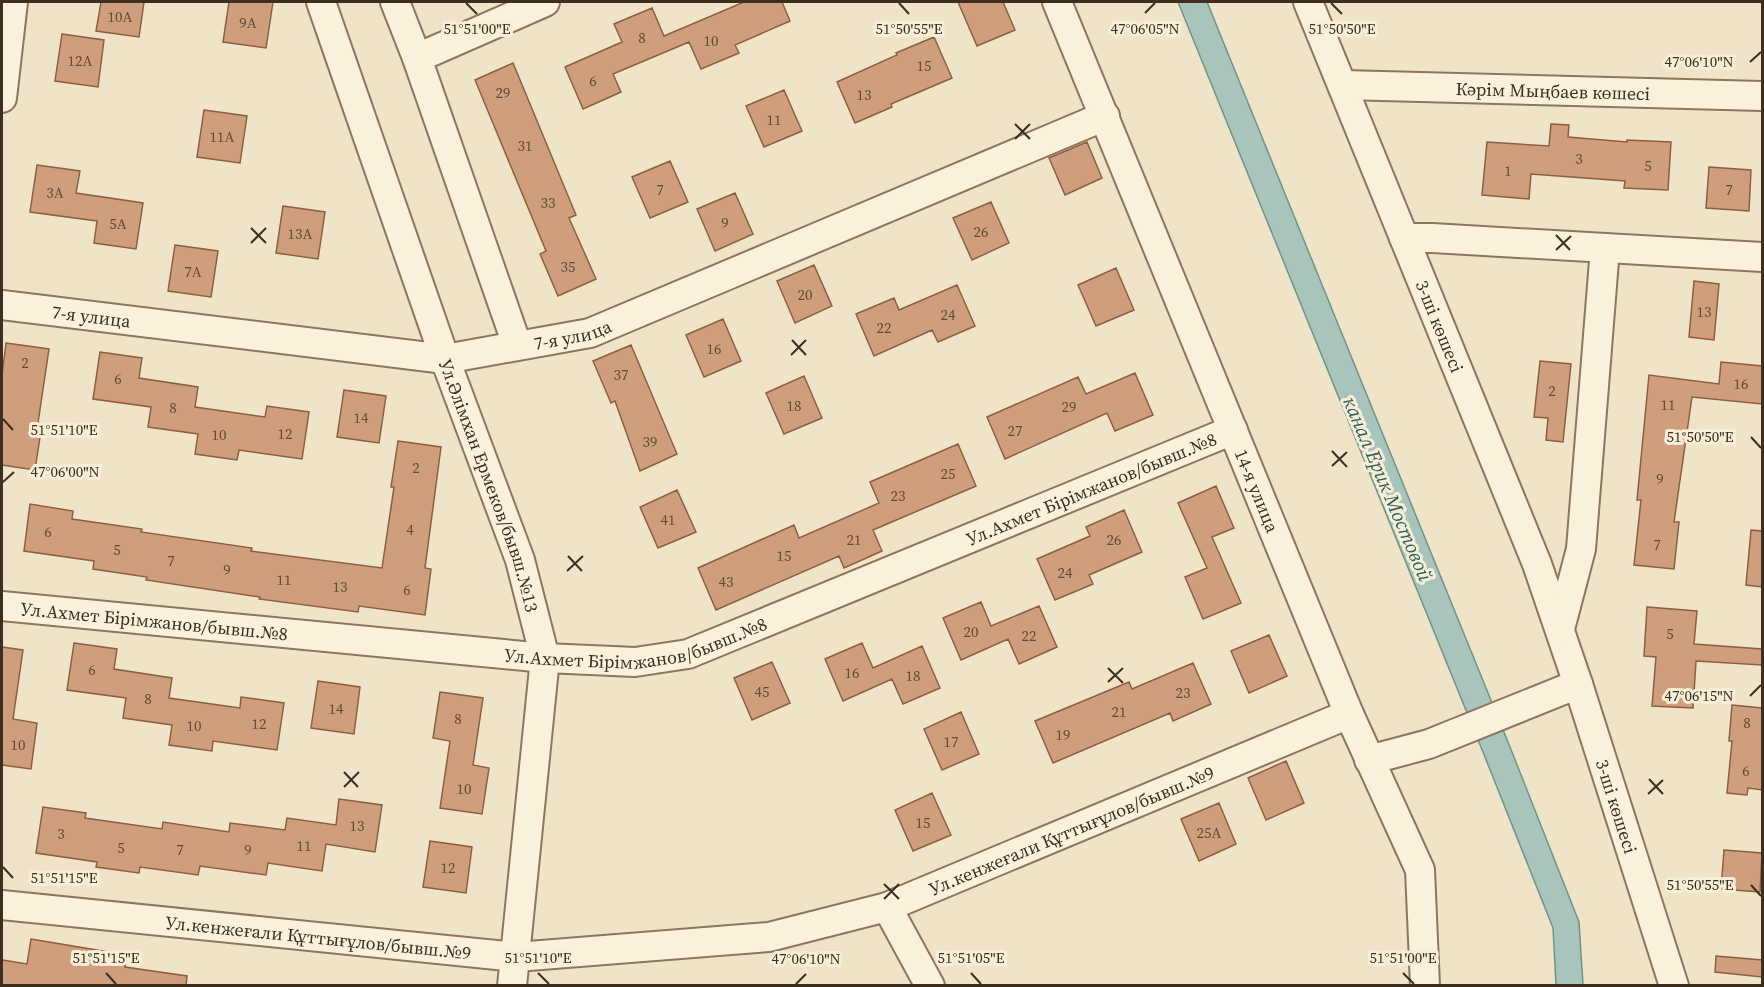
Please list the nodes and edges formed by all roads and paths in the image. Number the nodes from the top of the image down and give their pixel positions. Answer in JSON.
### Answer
{"nodes":[{"id":1,"x":321,"y":2,"type":"edge"},
{"id":2,"x":395,"y":2,"type":"edge"},
{"id":3,"x":545,"y":2,"type":"edge"},
{"id":4,"x":1057,"y":2,"type":"edge"},
{"id":5,"x":1308,"y":2,"type":"edge"},
{"id":6,"x":8,"y":6,"type":"edge"},
{"id":7,"x":417,"y":58,"type":"junction"},
{"id":8,"x":1343,"y":85,"type":"junction"},
{"id":9,"x":1762,"y":96,"type":"edge"},
{"id":10,"x":2,"y":98,"type":"edge"},
{"id":11,"x":1105,"y":116,"type":"junction"},
{"id":12,"x":1404,"y":238,"type":"junction"},
{"id":13,"x":1605,"y":248,"type":"junction"},
{"id":14,"x":1762,"y":257,"type":"edge"},
{"id":15,"x":2,"y":305,"type":"edge"},
{"id":16,"x":517,"y":345,"type":"junction"},
{"id":17,"x":445,"y":359,"type":"junction"},
{"id":18,"x":1233,"y":429,"type":"junction"},
{"id":19,"x":1581,"y":549,"type":"junction"},
{"id":20,"x":1538,"y":564,"type":"junction"},
{"id":21,"x":2,"y":606,"type":"edge"},
{"id":22,"x":1560,"y":629,"type":"junction"},
{"id":23,"x":545,"y":658,"type":"junction"},
{"id":24,"x":1578,"y":684,"type":"junction"},
{"id":25,"x":1349,"y":714,"type":"junction"},
{"id":26,"x":1369,"y":760,"type":"junction"},
{"id":27,"x":2,"y":904,"type":"edge"},
{"id":28,"x":887,"y":907,"type":"junction"},
{"id":29,"x":516,"y":957,"type":"junction"},
{"id":30,"x":512,"y":986,"type":"edge"},
{"id":31,"x":930,"y":986,"type":"edge"},
{"id":32,"x":1425,"y":986,"type":"edge"},
{"id":33,"x":1674,"y":986,"type":"edge"}],
"edges":[{"from":1,"to":17,"type":"street","name":"Ул.Әлімхан Ермеков/бывш.№13"},
{"from":2,"to":7,"type":"street"},
{"from":3,"to":7,"type":"street"},
{"from":4,"to":11,"type":"street","name":"14-я улица"},
{"from":5,"to":8,"type":"street","name":"3-ші көшесі"},
{"from":6,"to":10,"type":"street"},
{"from":7,"to":16,"type":"street"},
{"from":8,"to":9,"type":"street","name":"Кәрім Мыңбаев көшесі"},
{"from":8,"to":12,"type":"street","name":"3-ші көшесі"},
{"from":11,"to":16,"type":"street","name":"7-я улица"},
{"from":11,"to":18,"type":"street","name":"14-я улица"},
{"from":12,"to":13,"type":"street"},
{"from":12,"to":20,"type":"street","name":"3-ші көшесі"},
{"from":13,"to":14,"type":"street"},
{"from":13,"to":19,"type":"street"},
{"from":15,"to":17,"type":"street","name":"7-я улица"},
{"from":16,"to":17,"type":"street","name":"7-я улица"},
{"from":17,"to":23,"type":"street","name":"Ул.Әлімхан Ермеков/бывш.№13"},
{"from":18,"to":23,"type":"street","name":"Ул.Ахмет Бірімжанов/бывш.№8"},
{"from":18,"to":25,"type":"street","name":"14-я улица"},
{"from":19,"to":20,"type":"street"},
{"from":19,"to":22,"type":"street"},
{"from":20,"to":22,"type":"street","name":"3-ші көшесі"},
{"from":21,"to":23,"type":"street","name":"Ул.Ахмет Бірімжанов/бывш.№8"},
{"from":22,"to":24,"type":"street","name":"3-ші көшесі"},
{"from":23,"to":29,"type":"street","name":"Ул.Әлімхан Ермеков/бывш.№13"},
{"from":24,"to":26,"type":"street"},
{"from":24,"to":33,"type":"street","name":"3-ші көшесі"},
{"from":25,"to":26,"type":"street","name":"14-я улица"},
{"from":25,"to":28,"type":"street","name":"Ул.кенжеғали Құттығұлов/бывш.№9"},
{"from":26,"to":32,"type":"street","name":"14-я улица"},
{"from":27,"to":29,"type":"street","name":"Ул.кенжеғали Құттығұлов/бывш.№9"},
{"from":28,"to":29,"type":"street","name":"Ул.кенжеғали Құттығұлов/бывш.№9"},
{"from":28,"to":31,"type":"street"},
{"from":29,"to":30,"type":"street","name":"Ул.Әлімхан Ермеков/бывш.№13"}]}
